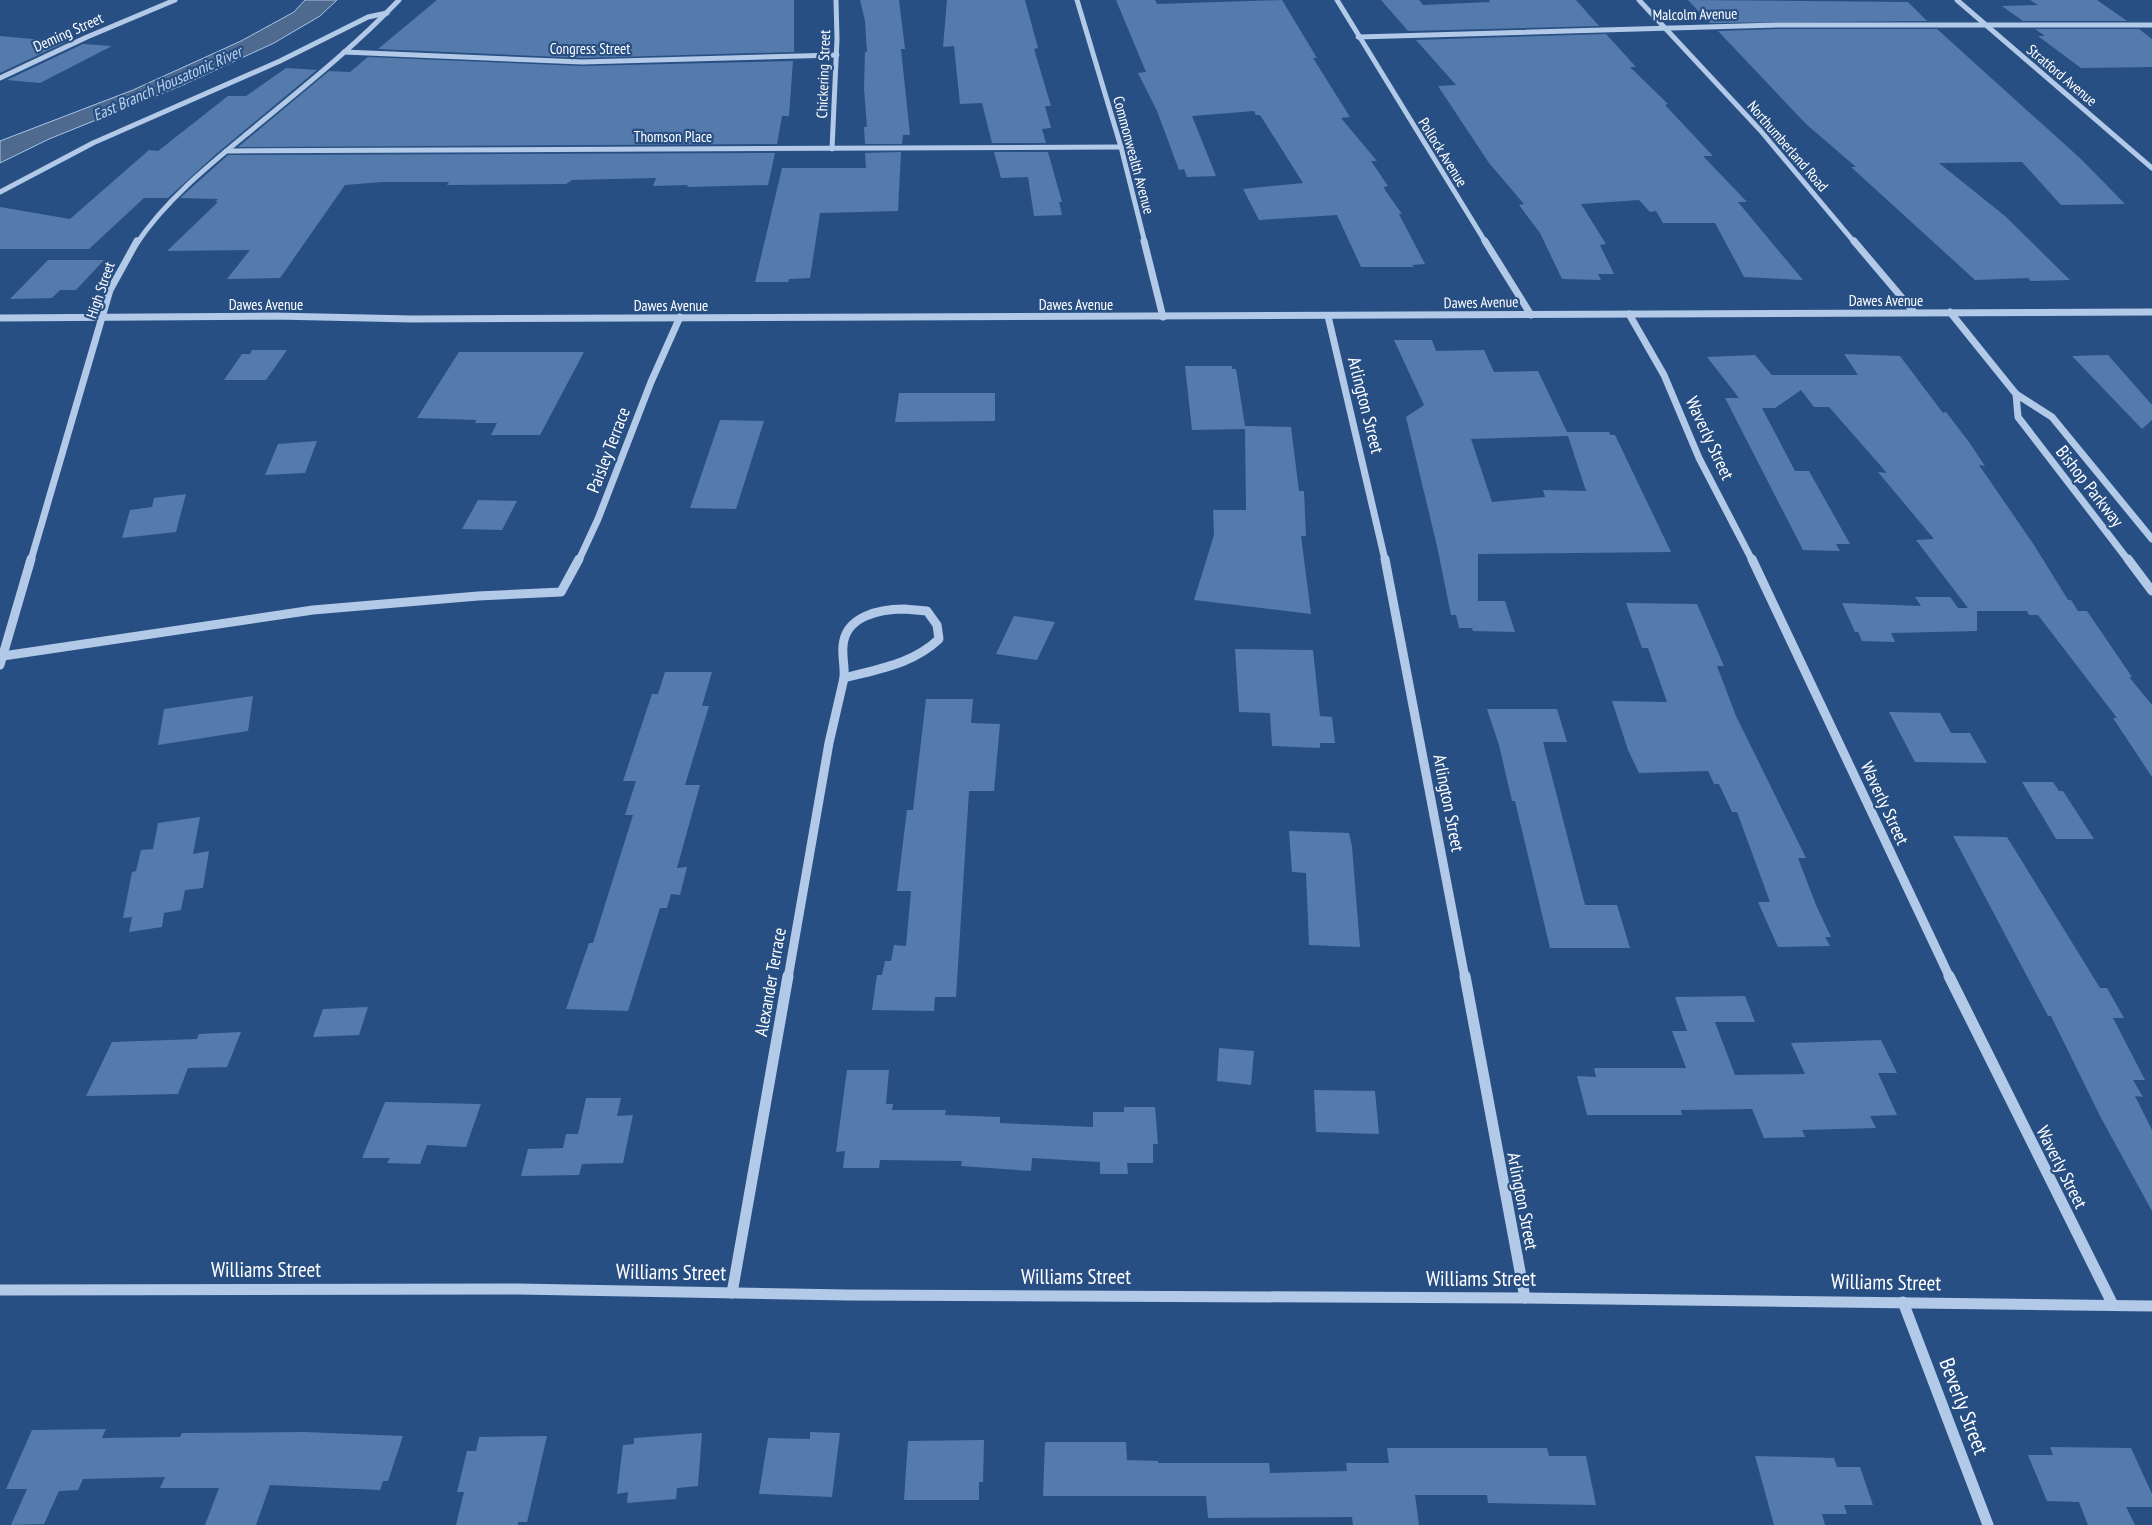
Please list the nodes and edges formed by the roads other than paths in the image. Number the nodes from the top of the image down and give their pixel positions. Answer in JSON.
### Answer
{"nodes":[{"id":1,"x":175,"y":0,"type":"edge"},
{"id":2,"x":399,"y":0,"type":"edge"},
{"id":3,"x":836,"y":0,"type":"edge"},
{"id":4,"x":1077,"y":0,"type":"edge"},
{"id":5,"x":1338,"y":0,"type":"edge"},
{"id":6,"x":1639,"y":0,"type":"edge"},
{"id":7,"x":1957,"y":0,"type":"edge"},
{"id":8,"x":388,"y":12,"type":"junction"},
{"id":9,"x":1985,"y":25,"type":"junction"},
{"id":10,"x":2152,"y":25,"type":"edge"},
{"id":11,"x":1664,"y":28,"type":"junction"},
{"id":12,"x":1358,"y":37,"type":"junction"},
{"id":13,"x":344,"y":52,"type":"junction"},
{"id":14,"x":837,"y":54,"type":"junction"},
{"id":15,"x":0,"y":78,"type":"edge"},
{"id":16,"x":1121,"y":147,"type":"junction"},
{"id":17,"x":832,"y":149,"type":"junction"},
{"id":18,"x":226,"y":151,"type":"junction"},
{"id":19,"x":2152,"y":168,"type":"edge"},
{"id":20,"x":0,"y":192,"type":"edge"},
{"id":21,"x":1914,"y":312,"type":"junction"},
{"id":22,"x":1950,"y":312,"type":"junction"},
{"id":23,"x":2152,"y":312,"type":"edge"},
{"id":24,"x":1531,"y":314,"type":"junction"},
{"id":25,"x":1629,"y":314,"type":"junction"},
{"id":26,"x":1328,"y":316,"type":"junction"},
{"id":27,"x":680,"y":317,"type":"junction"},
{"id":28,"x":1163,"y":317,"type":"junction"},
{"id":29,"x":0,"y":318,"type":"edge"},
{"id":30,"x":103,"y":318,"type":"junction"},
{"id":31,"x":2016,"y":394,"type":"junction"},
{"id":32,"x":2152,"y":539,"type":"edge"},
{"id":33,"x":2152,"y":591,"type":"edge"},
{"id":34,"x":1,"y":661,"type":"edge"},
{"id":35,"x":844,"y":678,"type":"junction"},
{"id":36,"x":0,"y":1290,"type":"edge"},
{"id":37,"x":732,"y":1293,"type":"junction"},
{"id":38,"x":1525,"y":1298,"type":"junction"},
{"id":39,"x":1902,"y":1302,"type":"junction"},
{"id":40,"x":2113,"y":1305,"type":"junction"},
{"id":41,"x":2152,"y":1306,"type":"edge"},
{"id":42,"x":1988,"y":1525,"type":"edge"}],
"edges":[{"from":1,"to":15,"type":"street","name":"Deming Street"},
{"from":2,"to":8,"type":"street","name":"High Street"},
{"from":3,"to":14,"type":"street","name":"Chickering Street"},
{"from":4,"to":16,"type":"street","name":"Commonwealth Avenue"},
{"from":5,"to":12,"type":"street","name":"Pollock Avenue"},
{"from":6,"to":11,"type":"street","name":"Northumberland Road"},
{"from":7,"to":9,"type":"street","name":"Stratford Avenue"},
{"from":8,"to":13,"type":"street","name":"High Street"},
{"from":8,"to":20,"type":"street"},
{"from":9,"to":10,"type":"street","name":"Malcolm Avenue"},
{"from":9,"to":11,"type":"street","name":"Malcolm Avenue"},
{"from":9,"to":19,"type":"street","name":"Stratford Avenue"},
{"from":11,"to":12,"type":"street","name":"Malcolm Avenue"},
{"from":11,"to":21,"type":"street","name":"Northumberland Road"},
{"from":12,"to":24,"type":"street","name":"Pollock Avenue"},
{"from":13,"to":14,"type":"street","name":"Congress Street"},
{"from":13,"to":18,"type":"street","name":"High Street"},
{"from":14,"to":17,"type":"street","name":"Chickering Street"},
{"from":16,"to":17,"type":"street","name":"Thomson Place"},
{"from":16,"to":28,"type":"street","name":"Commonwealth Avenue"},
{"from":17,"to":18,"type":"street","name":"Thomson Place"},
{"from":18,"to":30,"type":"street","name":"High Street"},
{"from":21,"to":22,"type":"street","name":"Dawes Avenue"},
{"from":21,"to":25,"type":"street","name":"Dawes Avenue"},
{"from":22,"to":23,"type":"street","name":"Dawes Avenue"},
{"from":22,"to":31,"type":"street","name":"Bishop Parkway"},
{"from":24,"to":25,"type":"street","name":"Dawes Avenue"},
{"from":24,"to":26,"type":"street","name":"Dawes Avenue"},
{"from":25,"to":40,"type":"street","name":"Waverly Street"},
{"from":26,"to":28,"type":"street","name":"Dawes Avenue"},
{"from":26,"to":38,"type":"street","name":"Arlington Street"},
{"from":27,"to":28,"type":"street","name":"Dawes Avenue"},
{"from":27,"to":30,"type":"street","name":"Dawes Avenue"},
{"from":27,"to":34,"type":"street","name":"Paisley Terrace"},
{"from":29,"to":30,"type":"street","name":"Dawes Avenue"},
{"from":30,"to":34,"type":"street","name":"High Street"},
{"from":31,"to":32,"type":"street","name":"Bishop Parkway"},
{"from":31,"to":33,"type":"street","name":"Bishop Parkway"},
{"from":35,"to":35,"type":"street","name":"Alexander Terrace"},
{"from":35,"to":37,"type":"street","name":"Alexander Terrace"},
{"from":36,"to":37,"type":"street","name":"Williams Street"},
{"from":37,"to":38,"type":"street","name":"Williams Street"},
{"from":38,"to":39,"type":"street","name":"Williams Street"},
{"from":39,"to":40,"type":"street","name":"Williams Street"},
{"from":39,"to":42,"type":"street","name":"Beverly Street"},
{"from":40,"to":41,"type":"street","name":"Williams Street"}]}
